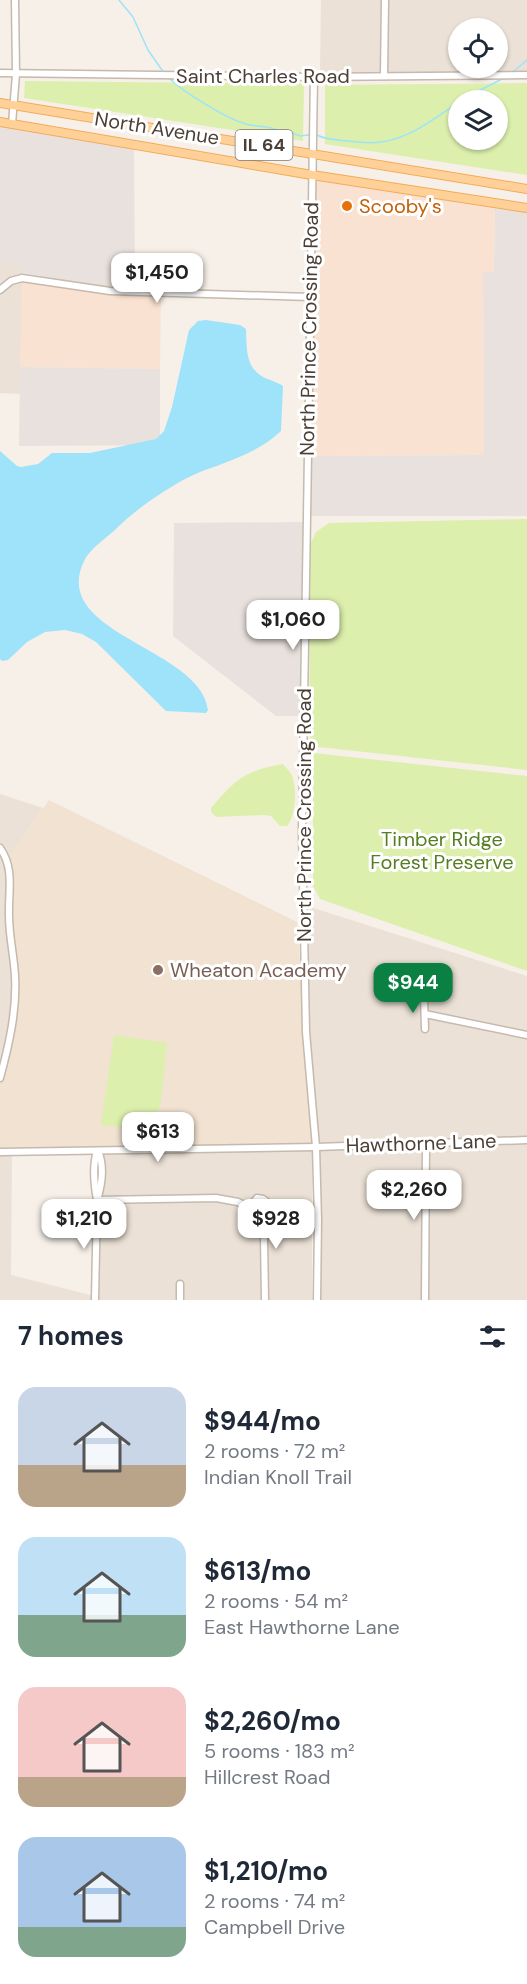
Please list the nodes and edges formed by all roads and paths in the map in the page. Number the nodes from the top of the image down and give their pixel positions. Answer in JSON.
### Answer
{"nodes":[{"id":1,"x":15,"y":0,"type":"edge"},
{"id":2,"x":385,"y":0,"type":"edge"},
{"id":3,"x":0,"y":73,"type":"edge"},
{"id":4,"x":16,"y":74,"type":"junction"},
{"id":5,"x":527,"y":75,"type":"edge"},
{"id":6,"x":384,"y":76,"type":"junction"},
{"id":7,"x":314,"y":77,"type":"junction"},
{"id":8,"x":0,"y":103,"type":"edge"},
{"id":9,"x":13,"y":105,"type":"junction"},
{"id":10,"x":0,"y":122,"type":"edge"},
{"id":11,"x":12,"y":124,"type":"junction"},
{"id":12,"x":312,"y":153,"type":"junction"},
{"id":13,"x":312,"y":175,"type":"junction"},
{"id":14,"x":527,"y":189,"type":"edge"},
{"id":15,"x":527,"y":208,"type":"edge"},
{"id":16,"x":0,"y":290,"type":"edge"},
{"id":17,"x":310,"y":297,"type":"junction"},
{"id":18,"x":0,"y":848,"type":"edge"},
{"id":19,"x":424,"y":999,"type":"dead end"},
{"id":20,"x":424,"y":1014,"type":"junction"},
{"id":21,"x":424,"y":1029,"type":"dead end"},
{"id":22,"x":527,"y":1035,"type":"edge"},
{"id":23,"x":0,"y":1078,"type":"edge"},
{"id":24,"x":527,"y":1140,"type":"edge"},
{"id":25,"x":426,"y":1143,"type":"junction"},
{"id":26,"x":316,"y":1148,"type":"junction"},
{"id":27,"x":98,"y":1151,"type":"junction"},
{"id":28,"x":0,"y":1152,"type":"edge"},
{"id":29,"x":97,"y":1200,"type":"junction"},
{"id":30,"x":251,"y":1209,"type":"junction"},
{"id":31,"x":257,"y":1217,"type":"junction"},
{"id":32,"x":180,"y":1284,"type":"dead end"},
{"id":33,"x":95,"y":1300,"type":"edge"},
{"id":34,"x":180,"y":1300,"type":"edge"},
{"id":35,"x":265,"y":1300,"type":"edge"},
{"id":36,"x":317,"y":1300,"type":"edge"},
{"id":37,"x":425,"y":1300,"type":"edge"}],
"edges":[{"from":1,"to":4,"type":"street"},
{"from":2,"to":6,"type":"street"},
{"from":3,"to":4,"type":"street","name":"Saint Charles Road"},
{"from":4,"to":7,"type":"street","name":"Saint Charles Road"},
{"from":4,"to":9,"type":"street"},
{"from":5,"to":6,"type":"street","name":"Saint Charles Road"},
{"from":6,"to":7,"type":"street","name":"Saint Charles Road"},
{"from":7,"to":12,"type":"street","name":"North Prince Crossing Road"},
{"from":8,"to":9,"type":"main road","name":"North Avenue","number":"IL 64"},
{"from":9,"to":11,"type":"street"},
{"from":9,"to":12,"type":"main road","name":"North Avenue","number":"IL 64"},
{"from":10,"to":11,"type":"main road","name":"North Avenue","number":"IL 64"},
{"from":11,"to":13,"type":"main road","name":"North Avenue","number":"IL 64"},
{"from":12,"to":13,"type":"street","name":"North Prince Crossing Road"},
{"from":12,"to":14,"type":"main road","name":"North Avenue","number":"IL 64"},
{"from":13,"to":15,"type":"main road","name":"North Avenue","number":"IL 64"},
{"from":13,"to":17,"type":"street","name":"North Prince Crossing Road"},
{"from":16,"to":17,"type":"street"},
{"from":17,"to":26,"type":"street","name":"North Prince Crossing Road"},
{"from":18,"to":23,"type":"street"},
{"from":19,"to":20,"type":"street"},
{"from":20,"to":21,"type":"street"},
{"from":20,"to":22,"type":"street"},
{"from":24,"to":25,"type":"street","name":"Hawthorne Lane"},
{"from":25,"to":26,"type":"street","name":"Hawthorne Lane"},
{"from":25,"to":37,"type":"street"},
{"from":26,"to":27,"type":"street","name":"Hawthorne Lane"},
{"from":26,"to":36,"type":"street","name":"North Prince Crossing Road"},
{"from":27,"to":28,"type":"street","name":"Hawthorne Lane"},
{"from":27,"to":29,"type":"street"},
{"from":29,"to":30,"type":"street"},
{"from":29,"to":33,"type":"street"},
{"from":30,"to":31,"type":"street"},
{"from":30,"to":31,"type":"street"},
{"from":31,"to":35,"type":"street"},
{"from":32,"to":34,"type":"street"}]}
